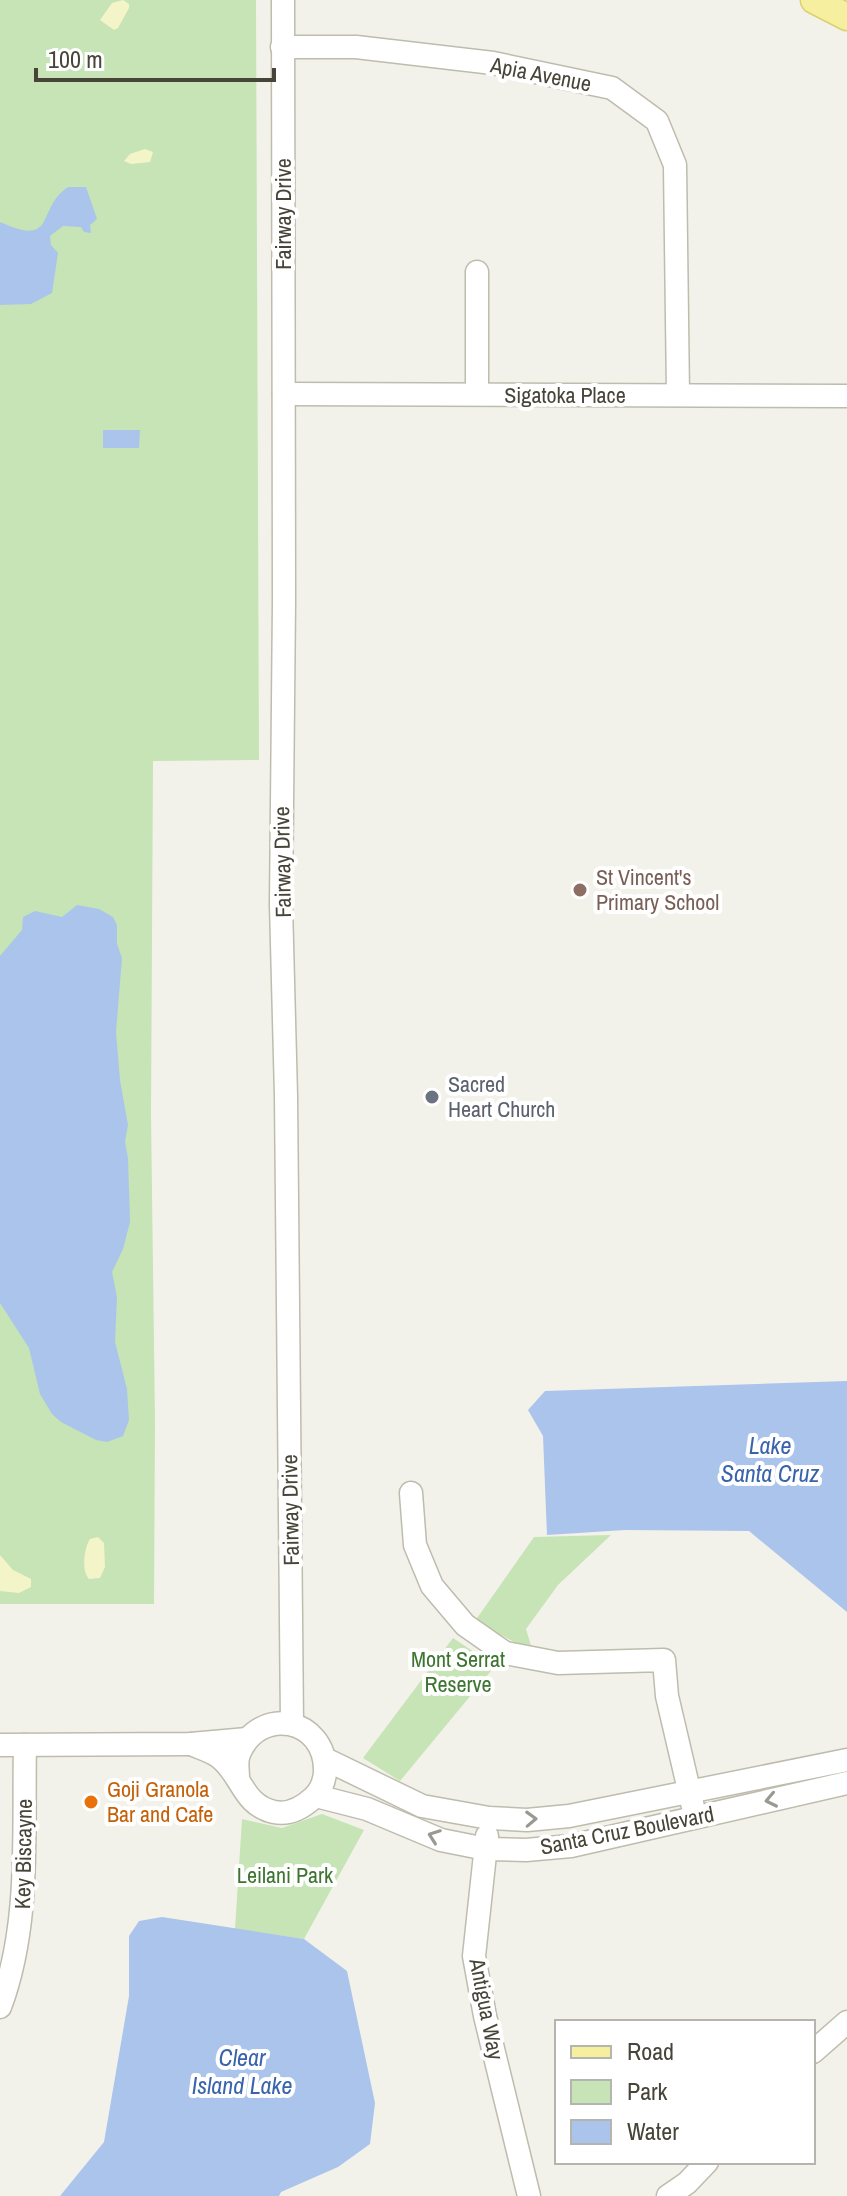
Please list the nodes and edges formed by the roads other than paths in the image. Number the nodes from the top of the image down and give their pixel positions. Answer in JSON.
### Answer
{"nodes":[{"id":1,"x":283,"y":0,"type":"edge"},
{"id":2,"x":814,"y":0,"type":"edge"},
{"id":3,"x":847,"y":17,"type":"edge"},
{"id":4,"x":282,"y":47,"type":"junction"},
{"id":5,"x":477,"y":272,"type":"dead end"},
{"id":6,"x":284,"y":394,"type":"junction"},
{"id":7,"x":477,"y":394,"type":"junction"},
{"id":8,"x":678,"y":395,"type":"junction"},
{"id":9,"x":847,"y":396,"type":"edge"},
{"id":10,"x":411,"y":1493,"type":"dead end"},
{"id":11,"x":292,"y":1724,"type":"junction"},
{"id":12,"x":247,"y":1739,"type":"junction"},
{"id":13,"x":191,"y":1744,"type":"junction"},
{"id":14,"x":0,"y":1745,"type":"edge"},
{"id":15,"x":25,"y":1745,"type":"junction"},
{"id":16,"x":325,"y":1759,"type":"junction"},
{"id":17,"x":847,"y":1760,"type":"edge"},
{"id":18,"x":238,"y":1778,"type":"junction"},
{"id":19,"x":847,"y":1783,"type":"edge"},
{"id":20,"x":689,"y":1793,"type":"junction"},
{"id":21,"x":316,"y":1796,"type":"junction"},
{"id":22,"x":695,"y":1817,"type":"junction"},
{"id":23,"x":489,"y":1818,"type":"junction"},
{"id":24,"x":486,"y":1849,"type":"junction"},
{"id":25,"x":0,"y":2007,"type":"edge"},
{"id":26,"x":847,"y":2022,"type":"edge"},
{"id":27,"x":815,"y":2050,"type":"edge"},
{"id":28,"x":705,"y":2164,"type":"edge"},
{"id":29,"x":529,"y":2196,"type":"edge"},
{"id":30,"x":668,"y":2196,"type":"edge"}],
"edges":[{"from":1,"to":4,"type":"street","name":"Fairway Drive"},
{"from":2,"to":3,"type":"main road"},
{"from":4,"to":6,"type":"street","name":"Fairway Drive"},
{"from":4,"to":8,"type":"street","name":"Apia Avenue"},
{"from":5,"to":7,"type":"street"},
{"from":6,"to":7,"type":"street","name":"Sigatoka Place"},
{"from":6,"to":11,"type":"street","name":"Fairway Drive"},
{"from":7,"to":8,"type":"street","name":"Sigatoka Place"},
{"from":8,"to":9,"type":"street","name":"Sigatoka Place"},
{"from":10,"to":20,"type":"street"},
{"from":11,"to":12,"type":"street"},
{"from":11,"to":16,"type":"street"},
{"from":12,"to":13,"type":"street"},
{"from":12,"to":18,"type":"street"},
{"from":13,"to":15,"type":"street"},
{"from":13,"to":18,"type":"street"},
{"from":14,"to":15,"type":"street"},
{"from":15,"to":25,"type":"street","name":"Key Biscayne"},
{"from":16,"to":21,"type":"street"},
{"from":16,"to":23,"type":"street","name":"Santa Cruz Boulevard"},
{"from":17,"to":20,"type":"street","name":"Santa Cruz Boulevard"},
{"from":18,"to":21,"type":"street"},
{"from":19,"to":22,"type":"street","name":"Santa Cruz Boulevard","one_way":true},
{"from":20,"to":22,"type":"street"},
{"from":23,"to":20,"type":"street","name":"Santa Cruz Boulevard","one_way":true},
{"from":24,"to":21,"type":"street","name":"Santa Cruz Boulevard","one_way":true},
{"from":22,"to":24,"type":"street","name":"Santa Cruz Boulevard"},
{"from":23,"to":24,"type":"street","name":"Antigua Way"},
{"from":24,"to":29,"type":"street","name":"Antigua Way"},
{"from":26,"to":27,"type":"street"},
{"from":28,"to":30,"type":"street"}]}
